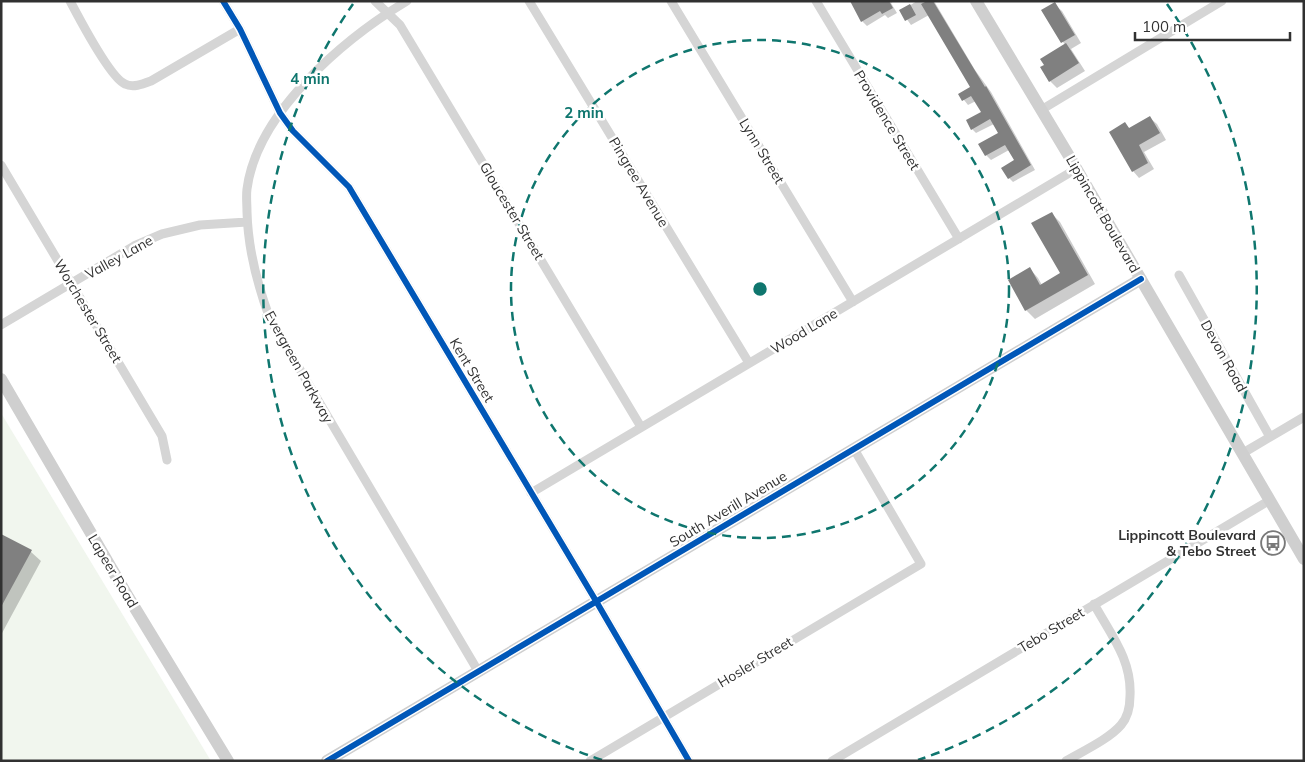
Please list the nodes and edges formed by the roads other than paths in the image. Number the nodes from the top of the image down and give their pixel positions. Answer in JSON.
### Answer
{"nodes":[{"id":1,"x":70,"y":1,"type":"edge"},
{"id":2,"x":223,"y":1,"type":"edge"},
{"id":3,"x":375,"y":1,"type":"edge"},
{"id":4,"x":408,"y":1,"type":"edge"},
{"id":5,"x":529,"y":1,"type":"edge"},
{"id":6,"x":671,"y":1,"type":"edge"},
{"id":7,"x":816,"y":1,"type":"edge"},
{"id":8,"x":976,"y":1,"type":"edge"},
{"id":9,"x":1222,"y":1,"type":"edge"},
{"id":10,"x":387,"y":14,"type":"junction"},
{"id":11,"x":240,"y":29,"type":"junction"},
{"id":12,"x":1041,"y":110,"type":"junction"},
{"id":13,"x":280,"y":113,"type":"junction"},
{"id":14,"x":1,"y":165,"type":"edge"},
{"id":15,"x":1076,"y":169,"type":"junction"},
{"id":16,"x":247,"y":222,"type":"junction"},
{"id":17,"x":959,"y":238,"type":"junction"},
{"id":18,"x":1178,"y":275,"type":"dead end"},
{"id":19,"x":1141,"y":279,"type":"junction"},
{"id":20,"x":72,"y":284,"type":"junction"},
{"id":21,"x":853,"y":302,"type":"junction"},
{"id":22,"x":1,"y":325,"type":"edge"},
{"id":23,"x":750,"y":363,"type":"junction"},
{"id":24,"x":1,"y":379,"type":"edge"},
{"id":25,"x":1304,"y":417,"type":"edge"},
{"id":26,"x":641,"y":427,"type":"junction"},
{"id":27,"x":1270,"y":437,"type":"junction"},
{"id":28,"x":854,"y":449,"type":"junction"},
{"id":29,"x":1243,"y":452,"type":"junction"},
{"id":30,"x":167,"y":460,"type":"dead end"},
{"id":31,"x":531,"y":493,"type":"junction"},
{"id":32,"x":1270,"y":500,"type":"junction"},
{"id":33,"x":1304,"y":558,"type":"edge"},
{"id":34,"x":596,"y":601,"type":"junction"},
{"id":35,"x":1094,"y":604,"type":"junction"},
{"id":36,"x":478,"y":672,"type":"junction"},
{"id":37,"x":664,"y":717,"type":"junction"},
{"id":38,"x":228,"y":761,"type":"edge"},
{"id":39,"x":327,"y":761,"type":"edge"},
{"id":40,"x":590,"y":761,"type":"edge"},
{"id":41,"x":689,"y":761,"type":"edge"},
{"id":42,"x":832,"y":761,"type":"edge"},
{"id":43,"x":1066,"y":761,"type":"edge"}],
"edges":[{"from":1,"to":11,"type":"street"},
{"from":2,"to":11,"type":"street","name":"Kent Street"},
{"from":3,"to":10,"type":"street","name":"Gloucester Street"},
{"from":4,"to":10,"type":"street","name":"Evergreen Parkway"},
{"from":5,"to":23,"type":"street","name":"Pingree Avenue"},
{"from":6,"to":21,"type":"street","name":"Lynn Street"},
{"from":7,"to":17,"type":"street","name":"Providence Street"},
{"from":8,"to":12,"type":"street","name":"Lippincott Boulevard"},
{"from":9,"to":12,"type":"street"},
{"from":10,"to":13,"type":"street","name":"Evergreen Parkway"},
{"from":10,"to":26,"type":"street","name":"Gloucester Street"},
{"from":11,"to":13,"type":"street","name":"Kent Street"},
{"from":12,"to":15,"type":"street","name":"Lippincott Boulevard"},
{"from":13,"to":16,"type":"street","name":"Evergreen Parkway"},
{"from":13,"to":31,"type":"street","name":"Kent Street"},
{"from":14,"to":20,"type":"street","name":"Worchester Street"},
{"from":15,"to":17,"type":"street","name":"Wood Lane"},
{"from":15,"to":19,"type":"street","name":"Lippincott Boulevard"},
{"from":16,"to":20,"type":"street","name":"Valley Lane"},
{"from":16,"to":36,"type":"street","name":"Evergreen Parkway"},
{"from":17,"to":21,"type":"street","name":"Wood Lane"},
{"from":18,"to":27,"type":"street","name":"Devon Road"},
{"from":19,"to":28,"type":"street","name":"South Averill Avenue"},
{"from":19,"to":29,"type":"street","name":"Lippincott Boulevard"},
{"from":20,"to":22,"type":"street","name":"Valley Lane"},
{"from":20,"to":30,"type":"street","name":"Worchester Street"},
{"from":21,"to":23,"type":"street","name":"Wood Lane"},
{"from":23,"to":26,"type":"street","name":"Wood Lane"},
{"from":24,"to":38,"type":"street","name":"Lapeer Road"},
{"from":25,"to":27,"type":"street"},
{"from":26,"to":31,"type":"street","name":"Wood Lane"},
{"from":27,"to":29,"type":"street"},
{"from":28,"to":34,"type":"street","name":"South Averill Avenue"},
{"from":28,"to":37,"type":"street","name":"Hosler Street"},
{"from":29,"to":32,"type":"street","name":"Lippincott Boulevard"},
{"from":31,"to":34,"type":"street","name":"Kent Street"},
{"from":32,"to":33,"type":"street","name":"Lippincott Boulevard"},
{"from":32,"to":35,"type":"street","name":"Tebo Street"},
{"from":34,"to":36,"type":"street","name":"South Averill Avenue"},
{"from":34,"to":37,"type":"street","name":"Kent Street"},
{"from":35,"to":42,"type":"street","name":"Tebo Street"},
{"from":35,"to":43,"type":"street"},
{"from":36,"to":39,"type":"street","name":"South Averill Avenue"},
{"from":37,"to":40,"type":"street","name":"Hosler Street"},
{"from":37,"to":41,"type":"street","name":"Kent Street"}]}
